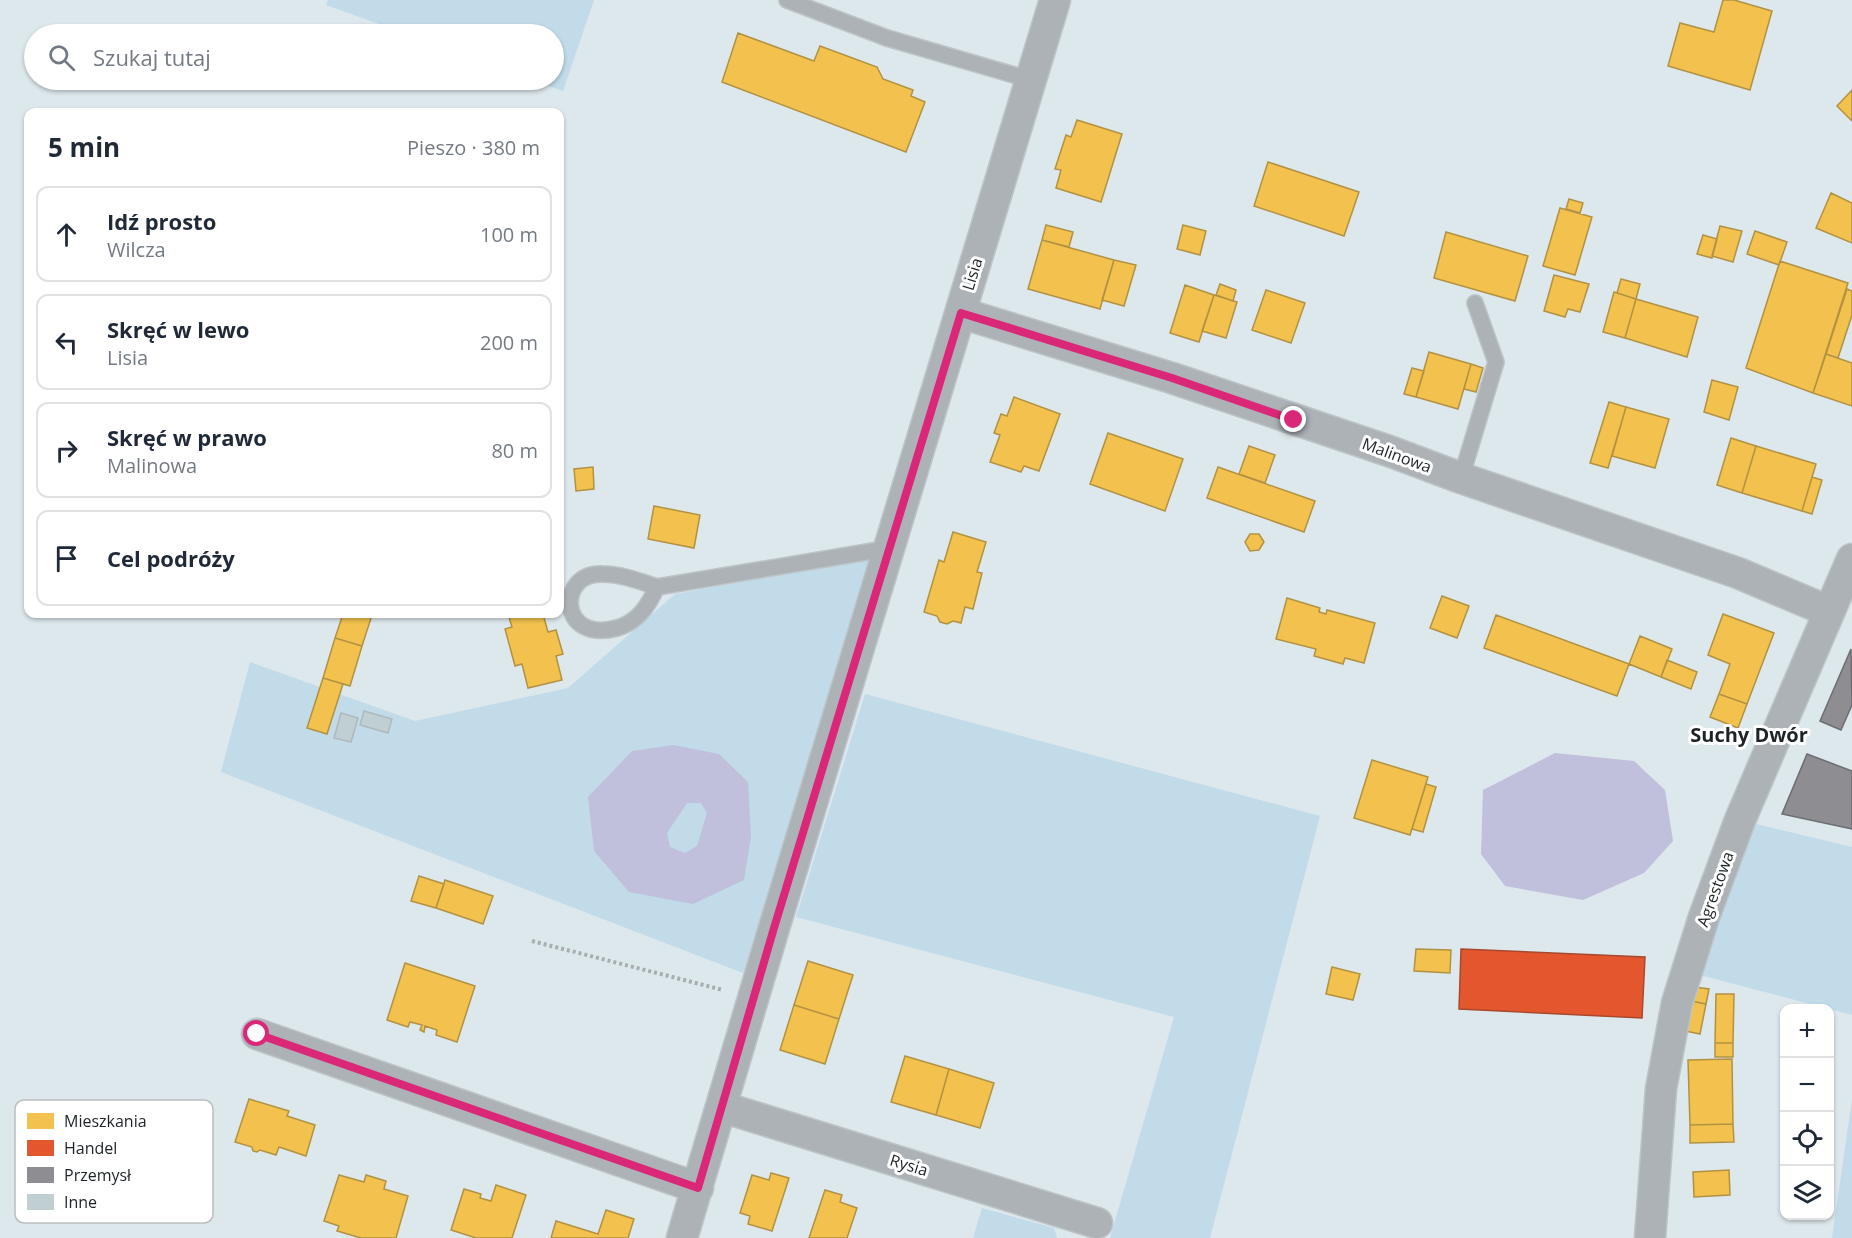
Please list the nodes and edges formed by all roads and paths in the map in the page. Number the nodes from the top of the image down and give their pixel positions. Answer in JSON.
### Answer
{"nodes":[{"id":1,"x":787,"y":0,"type":"edge"},
{"id":2,"x":1055,"y":0,"type":"edge"},
{"id":3,"x":1030,"y":80,"type":"junction"},
{"id":4,"x":1475,"y":303,"type":"dead end"},
{"id":5,"x":961,"y":313,"type":"junction"},
{"id":6,"x":1461,"y":478,"type":"junction"},
{"id":7,"x":891,"y":548,"type":"junction"},
{"id":8,"x":1852,"y":559,"type":"edge"},
{"id":9,"x":657,"y":587,"type":"junction"},
{"id":10,"x":1828,"y":611,"type":"junction"},
{"id":11,"x":532,"y":941,"type":"dead end"},
{"id":12,"x":754,"y":998,"type":"junction"},
{"id":13,"x":257,"y":1034,"type":"dead end"},
{"id":14,"x":722,"y":1107,"type":"junction"},
{"id":15,"x":698,"y":1188,"type":"junction"},
{"id":16,"x":1097,"y":1223,"type":"dead end"},
{"id":17,"x":682,"y":1238,"type":"edge"},
{"id":18,"x":1650,"y":1238,"type":"edge"}],
"edges":[{"from":1,"to":3,"type":"lane"},
{"from":2,"to":3,"type":"street","name":"Lisia"},
{"from":3,"to":5,"type":"street","name":"Lisia"},
{"from":4,"to":6,"type":"lane"},
{"from":5,"to":6,"type":"street","name":"Malinowa"},
{"from":5,"to":7,"type":"street","name":"Lisia"},
{"from":6,"to":10,"type":"street","name":"Malinowa"},
{"from":7,"to":9,"type":"lane"},
{"from":7,"to":12,"type":"street","name":"Lisia"},
{"from":8,"to":10,"type":"street","name":"Agrestowa"},
{"from":9,"to":9,"type":"lane"},
{"from":10,"to":18,"type":"street","name":"Agrestowa"},
{"from":11,"to":12,"type":"path"},
{"from":12,"to":14,"type":"street","name":"Lisia"},
{"from":13,"to":15,"type":"street"},
{"from":14,"to":15,"type":"street","name":"Lisia"},
{"from":14,"to":16,"type":"street","name":"Rysia"},
{"from":15,"to":17,"type":"street","name":"Lisia"}]}
